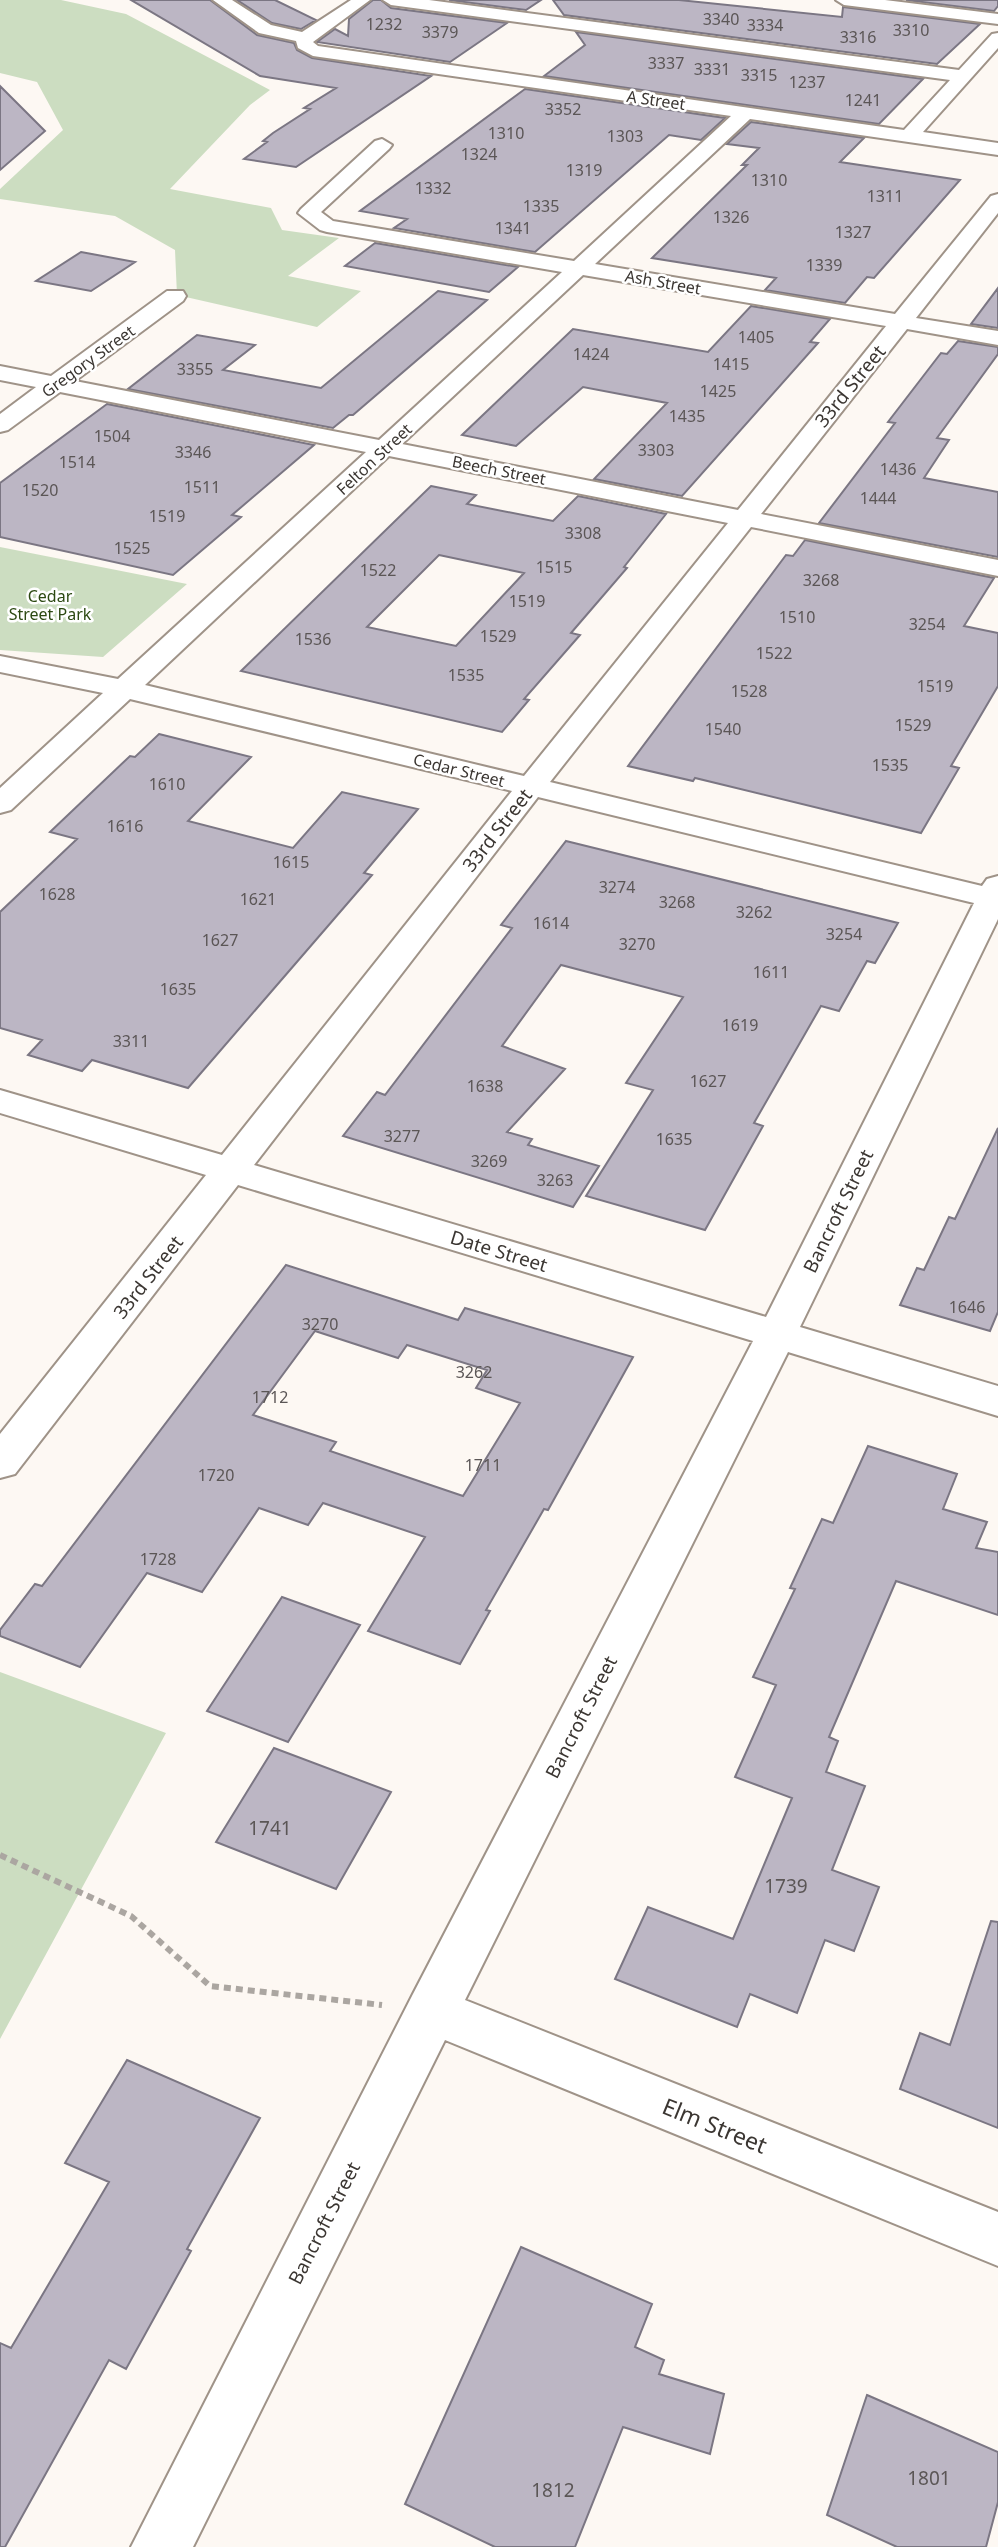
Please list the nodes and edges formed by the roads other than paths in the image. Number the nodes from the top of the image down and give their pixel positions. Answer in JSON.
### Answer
{"nodes":[{"id":1,"x":221,"y":0,"type":"edge"},
{"id":2,"x":362,"y":0,"type":"edge"},
{"id":3,"x":391,"y":0,"type":"edge"},
{"id":4,"x":844,"y":0,"type":"edge"},
{"id":5,"x":998,"y":19,"type":"edge"},
{"id":6,"x":998,"y":38,"type":"edge"},
{"id":7,"x":309,"y":44,"type":"junction"},
{"id":8,"x":963,"y":76,"type":"junction"},
{"id":9,"x":747,"y":112,"type":"junction"},
{"id":10,"x":910,"y":135,"type":"junction"},
{"id":11,"x":382,"y":145,"type":"dead end"},
{"id":12,"x":998,"y":149,"type":"edge"},
{"id":13,"x":998,"y":200,"type":"edge"},
{"id":14,"x":580,"y":268,"type":"junction"},
{"id":15,"x":175,"y":296,"type":"dead end"},
{"id":16,"x":901,"y":322,"type":"junction"},
{"id":17,"x":998,"y":338,"type":"edge"},
{"id":18,"x":0,"y":373,"type":"edge"},
{"id":19,"x":55,"y":384,"type":"junction"},
{"id":20,"x":0,"y":425,"type":"edge"},
{"id":21,"x":385,"y":448,"type":"junction"},
{"id":22,"x":744,"y":519,"type":"junction"},
{"id":23,"x":998,"y":568,"type":"edge"},
{"id":24,"x":0,"y":664,"type":"edge"},
{"id":25,"x":125,"y":689,"type":"junction"},
{"id":26,"x":530,"y":787,"type":"junction"},
{"id":27,"x":0,"y":804,"type":"edge"},
{"id":28,"x":996,"y":894,"type":"edge"},
{"id":29,"x":0,"y":1101,"type":"edge"},
{"id":30,"x":232,"y":1170,"type":"junction"},
{"id":31,"x":777,"y":1334,"type":"junction"},
{"id":32,"x":998,"y":1401,"type":"edge"},
{"id":33,"x":0,"y":1463,"type":"edge"},
{"id":34,"x":431,"y":2010,"type":"junction"},
{"id":35,"x":998,"y":2239,"type":"edge"},
{"id":36,"x":161,"y":2547,"type":"edge"}],
"edges":[{"from":1,"to":7,"type":"street","name":"A Street"},
{"from":2,"to":7,"type":"street"},
{"from":3,"to":8,"type":"street"},
{"from":4,"to":5,"type":"street"},
{"from":6,"to":8,"type":"street"},
{"from":7,"to":9,"type":"street","name":"A Street"},
{"from":8,"to":10,"type":"street"},
{"from":9,"to":10,"type":"street","name":"A Street"},
{"from":9,"to":14,"type":"street","name":"Felton Street"},
{"from":10,"to":12,"type":"street","name":"A Street"},
{"from":11,"to":14,"type":"street","name":"Ash Street"},
{"from":13,"to":16,"type":"street","name":"33rd Street"},
{"from":14,"to":16,"type":"street","name":"Ash Street"},
{"from":14,"to":21,"type":"street","name":"Felton Street"},
{"from":15,"to":19,"type":"street","name":"Gregory Street"},
{"from":16,"to":17,"type":"street","name":"Ash Street"},
{"from":16,"to":22,"type":"street","name":"33rd Street"},
{"from":18,"to":19,"type":"street","name":"Beech Street"},
{"from":19,"to":20,"type":"street","name":"Gregory Street"},
{"from":19,"to":21,"type":"street","name":"Beech Street"},
{"from":21,"to":22,"type":"street","name":"Beech Street"},
{"from":21,"to":25,"type":"street","name":"Felton Street"},
{"from":22,"to":23,"type":"street","name":"Beech Street"},
{"from":22,"to":26,"type":"street","name":"33rd Street"},
{"from":24,"to":25,"type":"street","name":"Cedar Street"},
{"from":25,"to":26,"type":"street","name":"Cedar Street"},
{"from":25,"to":27,"type":"street","name":"Felton Street"},
{"from":26,"to":28,"type":"street","name":"Cedar Street"},
{"from":26,"to":30,"type":"street","name":"33rd Street"},
{"from":28,"to":31,"type":"street","name":"Bancroft Street"},
{"from":29,"to":30,"type":"street","name":"Date Street"},
{"from":30,"to":31,"type":"street","name":"Date Street"},
{"from":30,"to":33,"type":"street","name":"33rd Street"},
{"from":31,"to":32,"type":"street","name":"Date Street"},
{"from":31,"to":34,"type":"street","name":"Bancroft Street"},
{"from":34,"to":35,"type":"street","name":"Elm Street"},
{"from":34,"to":36,"type":"street","name":"Bancroft Street"}]}
